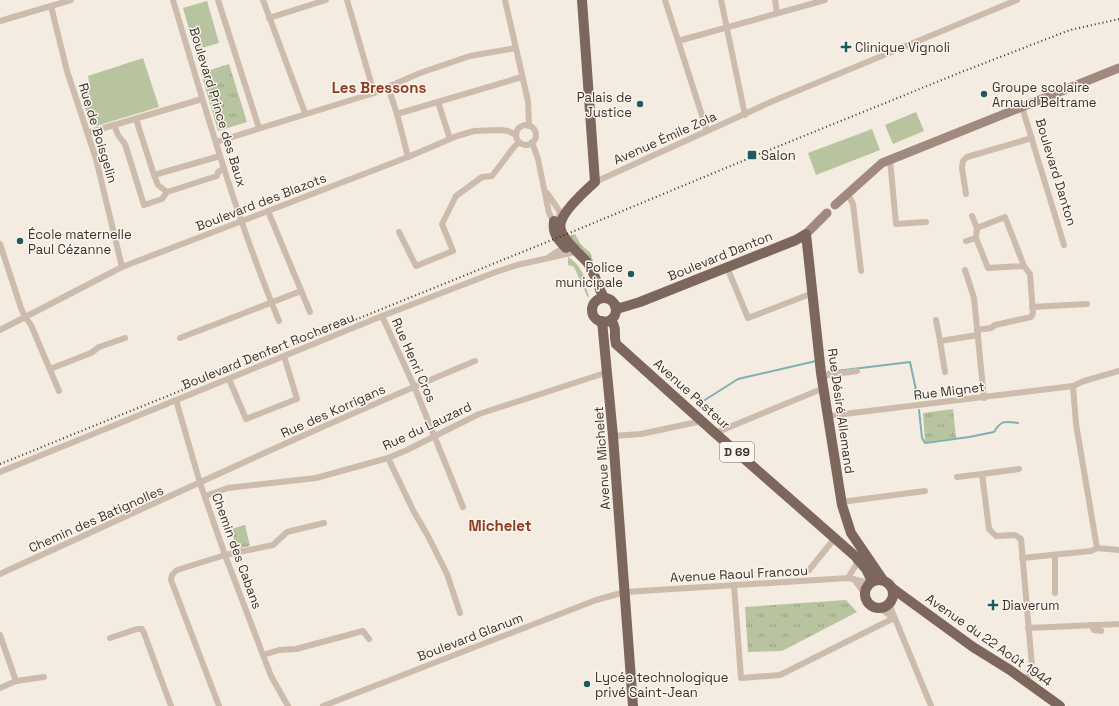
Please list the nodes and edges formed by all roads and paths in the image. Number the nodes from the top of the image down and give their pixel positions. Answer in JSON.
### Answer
{"nodes":[{"id":1,"x":71,"y":0,"type":"edge"},
{"id":2,"x":173,"y":0,"type":"edge"},
{"id":3,"x":218,"y":0,"type":"edge"},
{"id":4,"x":263,"y":0,"type":"edge"},
{"id":5,"x":326,"y":0,"type":"edge"},
{"id":6,"x":347,"y":0,"type":"edge"},
{"id":7,"x":505,"y":0,"type":"edge"},
{"id":8,"x":582,"y":0,"type":"edge"},
{"id":9,"x":665,"y":0,"type":"edge"},
{"id":10,"x":721,"y":0,"type":"edge"},
{"id":11,"x":775,"y":0,"type":"edge"},
{"id":12,"x":825,"y":0,"type":"edge"},
{"id":13,"x":1017,"y":0,"type":"edge"},
{"id":14,"x":51,"y":6,"type":"junction"},
{"id":15,"x":777,"y":13,"type":"junction"},
{"id":16,"x":269,"y":18,"type":"junction"},
{"id":17,"x":0,"y":21,"type":"edge"},
{"id":18,"x":727,"y":27,"type":"junction"},
{"id":19,"x":678,"y":41,"type":"junction"},
{"id":20,"x":516,"y":48,"type":"junction"},
{"id":21,"x":1119,"y":68,"type":"edge"},
{"id":22,"x":522,"y":77,"type":"junction"},
{"id":23,"x":388,"y":87,"type":"junction"},
{"id":24,"x":374,"y":93,"type":"junction"},
{"id":25,"x":202,"y":99,"type":"junction"},
{"id":26,"x":438,"y":102,"type":"junction"},
{"id":27,"x":1022,"y":107,"type":"junction"},
{"id":28,"x":305,"y":113,"type":"junction"},
{"id":29,"x":398,"y":114,"type":"junction"},
{"id":30,"x":745,"y":115,"type":"junction"},
{"id":31,"x":136,"y":119,"type":"junction"},
{"id":32,"x":114,"y":125,"type":"junction"},
{"id":33,"x":529,"y":126,"type":"junction"},
{"id":34,"x":259,"y":128,"type":"junction"},
{"id":35,"x":518,"y":128,"type":"junction"},
{"id":36,"x":500,"y":130,"type":"junction"},
{"id":37,"x":707,"y":131,"type":"junction"},
{"id":38,"x":87,"y":134,"type":"junction"},
{"id":39,"x":516,"y":135,"type":"junction"},
{"id":40,"x":1032,"y":138,"type":"junction"},
{"id":41,"x":450,"y":139,"type":"junction"},
{"id":42,"x":534,"y":139,"type":"junction"},
{"id":43,"x":216,"y":142,"type":"junction"},
{"id":44,"x":519,"y":142,"type":"junction"},
{"id":45,"x":220,"y":156,"type":"junction"},
{"id":46,"x":408,"y":157,"type":"junction"},
{"id":47,"x":890,"y":160,"type":"junction"},
{"id":48,"x":224,"y":168,"type":"junction"},
{"id":49,"x":154,"y":175,"type":"junction"},
{"id":50,"x":595,"y":182,"type":"junction"},
{"id":51,"x":544,"y":188,"type":"junction"},
{"id":52,"x":166,"y":192,"type":"junction"},
{"id":53,"x":847,"y":193,"type":"junction"},
{"id":54,"x":966,"y":194,"type":"dead end"},
{"id":55,"x":575,"y":202,"type":"junction"},
{"id":56,"x":559,"y":211,"type":"junction"},
{"id":57,"x":268,"y":212,"type":"junction"},
{"id":58,"x":972,"y":216,"type":"dead end"},
{"id":59,"x":242,"y":221,"type":"junction"},
{"id":60,"x":926,"y":222,"type":"dead end"},
{"id":61,"x":557,"y":224,"type":"junction"},
{"id":62,"x":977,"y":228,"type":"junction"},
{"id":63,"x":399,"y":232,"type":"dead end"},
{"id":64,"x":806,"y":234,"type":"junction"},
{"id":65,"x":976,"y":238,"type":"junction"},
{"id":66,"x":966,"y":241,"type":"dead end"},
{"id":67,"x":0,"y":244,"type":"edge"},
{"id":68,"x":1064,"y":245,"type":"dead end"},
{"id":69,"x":570,"y":250,"type":"junction"},
{"id":70,"x":1024,"y":266,"type":"junction"},
{"id":71,"x":122,"y":267,"type":"junction"},
{"id":72,"x":727,"y":267,"type":"junction"},
{"id":73,"x":965,"y":270,"type":"dead end"},
{"id":74,"x":860,"y":271,"type":"dead end"},
{"id":75,"x":301,"y":291,"type":"junction"},
{"id":76,"x":813,"y":293,"type":"junction"},
{"id":77,"x":600,"y":299,"type":"junction"},
{"id":78,"x":271,"y":302,"type":"junction"},
{"id":79,"x":1086,"y":304,"type":"dead end"},
{"id":80,"x":615,"y":306,"type":"junction"},
{"id":81,"x":1032,"y":306,"type":"junction"},
{"id":82,"x":310,"y":312,"type":"dead end"},
{"id":83,"x":382,"y":316,"type":"junction"},
{"id":84,"x":25,"y":317,"type":"junction"},
{"id":85,"x":936,"y":320,"type":"dead end"},
{"id":86,"x":279,"y":321,"type":"dead end"},
{"id":87,"x":606,"y":321,"type":"junction"},
{"id":88,"x":0,"y":330,"type":"edge"},
{"id":89,"x":977,"y":333,"type":"junction"},
{"id":90,"x":125,"y":338,"type":"dead end"},
{"id":91,"x":180,"y":338,"type":"dead end"},
{"id":92,"x":940,"y":341,"type":"junction"},
{"id":93,"x":284,"y":356,"type":"junction"},
{"id":94,"x":475,"y":361,"type":"dead end"},
{"id":95,"x":50,"y":369,"type":"junction"},
{"id":96,"x":857,"y":371,"type":"dead end"},
{"id":97,"x":1119,"y":371,"type":"edge"},
{"id":98,"x":608,"y":372,"type":"junction"},
{"id":99,"x":945,"y":372,"type":"dead end"},
{"id":100,"x":822,"y":376,"type":"junction"},
{"id":101,"x":229,"y":379,"type":"junction"},
{"id":102,"x":414,"y":386,"type":"junction"},
{"id":103,"x":1073,"y":386,"type":"junction"},
{"id":104,"x":824,"y":388,"type":"junction"},
{"id":105,"x":59,"y":391,"type":"dead end"},
{"id":106,"x":984,"y":398,"type":"junction"},
{"id":107,"x":176,"y":400,"type":"junction"},
{"id":108,"x":828,"y":416,"type":"junction"},
{"id":109,"x":702,"y":421,"type":"junction"},
{"id":110,"x":715,"y":433,"type":"junction"},
{"id":111,"x":435,"y":436,"type":"junction"},
{"id":112,"x":613,"y":436,"type":"junction"},
{"id":113,"x":388,"y":458,"type":"junction"},
{"id":114,"x":1019,"y":469,"type":"dead end"},
{"id":115,"x":0,"y":472,"type":"edge"},
{"id":116,"x":982,"y":474,"type":"junction"},
{"id":117,"x":957,"y":477,"type":"dead end"},
{"id":118,"x":200,"y":483,"type":"junction"},
{"id":119,"x":924,"y":491,"type":"dead end"},
{"id":120,"x":205,"y":496,"type":"junction"},
{"id":121,"x":841,"y":502,"type":"junction"},
{"id":122,"x":463,"y":507,"type":"dead end"},
{"id":123,"x":324,"y":523,"type":"dead end"},
{"id":124,"x":851,"y":533,"type":"junction"},
{"id":125,"x":837,"y":540,"type":"junction"},
{"id":126,"x":1097,"y":548,"type":"junction"},
{"id":127,"x":1119,"y":550,"type":"edge"},
{"id":128,"x":225,"y":554,"type":"junction"},
{"id":129,"x":1055,"y":555,"type":"junction"},
{"id":130,"x":855,"y":556,"type":"junction"},
{"id":131,"x":1022,"y":558,"type":"junction"},
{"id":132,"x":809,"y":570,"type":"dead end"},
{"id":133,"x":0,"y":574,"type":"edge"},
{"id":134,"x":851,"y":578,"type":"junction"},
{"id":135,"x":883,"y":580,"type":"junction"},
{"id":136,"x":734,"y":585,"type":"junction"},
{"id":137,"x":868,"y":586,"type":"junction"},
{"id":138,"x":625,"y":592,"type":"junction"},
{"id":139,"x":1055,"y":593,"type":"dead end"},
{"id":140,"x":888,"y":600,"type":"junction"},
{"id":141,"x":460,"y":613,"type":"dead end"},
{"id":142,"x":894,"y":618,"type":"junction"},
{"id":143,"x":1119,"y":624,"type":"edge"},
{"id":144,"x":1091,"y":625,"type":"junction"},
{"id":145,"x":1028,"y":628,"type":"junction"},
{"id":146,"x":1100,"y":631,"type":"dead end"},
{"id":147,"x":0,"y":635,"type":"edge"},
{"id":148,"x":110,"y":638,"type":"dead end"},
{"id":149,"x":369,"y":639,"type":"dead end"},
{"id":150,"x":263,"y":655,"type":"junction"},
{"id":151,"x":44,"y":677,"type":"dead end"},
{"id":152,"x":16,"y":681,"type":"junction"},
{"id":153,"x":1024,"y":681,"type":"junction"},
{"id":154,"x":0,"y":688,"type":"edge"},
{"id":155,"x":171,"y":706,"type":"edge"},
{"id":156,"x":219,"y":706,"type":"edge"},
{"id":157,"x":288,"y":706,"type":"edge"},
{"id":158,"x":323,"y":706,"type":"edge"},
{"id":159,"x":633,"y":706,"type":"edge"},
{"id":160,"x":931,"y":706,"type":"edge"},
{"id":161,"x":1060,"y":706,"type":"edge"}],
"edges":[{"from":1,"to":14,"type":"street"},
{"from":2,"to":25,"type":"street","name":"Boulevard Prince des Baux"},
{"from":3,"to":34,"type":"street"},
{"from":4,"to":16,"type":"street"},
{"from":5,"to":16,"type":"street"},
{"from":6,"to":24,"type":"street"},
{"from":7,"to":20,"type":"street"},
{"from":8,"to":50,"type":"main road"},
{"from":9,"to":19,"type":"street"},
{"from":10,"to":18,"type":"street"},
{"from":11,"to":15,"type":"street"},
{"from":12,"to":15,"type":"street"},
{"from":13,"to":30,"type":"street","name":"Avenue Émile Zola"},
{"from":14,"to":17,"type":"street"},
{"from":14,"to":38,"type":"street","name":"Rue de Boisgelin"},
{"from":15,"to":18,"type":"street"},
{"from":16,"to":28,"type":"street"},
{"from":18,"to":19,"type":"street"},
{"from":18,"to":30,"type":"street"},
{"from":19,"to":37,"type":"street"},
{"from":20,"to":22,"type":"street"},
{"from":20,"to":23,"type":"street"},
{"from":21,"to":27,"type":"main road","name":"Boulevard Danton"},
{"from":22,"to":26,"type":"street"},
{"from":22,"to":33,"type":"street"},
{"from":23,"to":24,"type":"street"},
{"from":23,"to":29,"type":"street"},
{"from":24,"to":28,"type":"street"},
{"from":25,"to":31,"type":"street"},
{"from":25,"to":43,"type":"street","name":"Boulevard Prince des Baux"},
{"from":26,"to":29,"type":"street"},
{"from":26,"to":41,"type":"street"},
{"from":27,"to":40,"type":"street","name":"Boulevard Danton"},
{"from":27,"to":47,"type":"main road","name":"Boulevard Danton"},
{"from":28,"to":34,"type":"street"},
{"from":29,"to":46,"type":"street"},
{"from":30,"to":37,"type":"street","name":"Avenue Émile Zola"},
{"from":31,"to":32,"type":"street"},
{"from":31,"to":49,"type":"street"},
{"from":32,"to":38,"type":"street"},
{"from":32,"to":52,"type":"street"},
{"from":33,"to":35,"type":"street"},
{"from":33,"to":42,"type":"street"},
{"from":34,"to":43,"type":"street"},
{"from":35,"to":36,"type":"street","name":"Boulevard des Blazots"},
{"from":35,"to":39,"type":"street"},
{"from":36,"to":39,"type":"street"},
{"from":36,"to":41,"type":"street","name":"Boulevard des Blazots"},
{"from":37,"to":50,"type":"street","name":"Avenue Émile Zola"},
{"from":38,"to":71,"type":"street","name":"Rue de Boisgelin"},
{"from":39,"to":44,"type":"street"},
{"from":40,"to":54,"type":"street"},
{"from":40,"to":68,"type":"street","name":"Boulevard Danton"},
{"from":41,"to":46,"type":"street","name":"Boulevard des Blazots"},
{"from":42,"to":44,"type":"street"},
{"from":42,"to":51,"type":"street"},
{"from":43,"to":45,"type":"street","name":"Boulevard Prince des Baux"},
{"from":44,"to":63,"type":"street"},
{"from":45,"to":48,"type":"street","name":"Boulevard Prince des Baux"},
{"from":45,"to":49,"type":"street"},
{"from":46,"to":57,"type":"street","name":"Boulevard des Blazots"},
{"from":47,"to":53,"type":"main road","name":"Boulevard Danton"},
{"from":47,"to":60,"type":"street"},
{"from":48,"to":52,"type":"street"},
{"from":48,"to":59,"type":"street","name":"Boulevard Prince des Baux"},
{"from":49,"to":52,"type":"street"},
{"from":50,"to":55,"type":"main road"},
{"from":51,"to":56,"type":"street"},
{"from":51,"to":61,"type":"street"},
{"from":53,"to":64,"type":"main road","name":"Boulevard Danton"},
{"from":53,"to":74,"type":"street"},
{"from":55,"to":56,"type":"main road"},
{"from":55,"to":61,"type":"main road"},
{"from":56,"to":61,"type":"main road"},
{"from":57,"to":59,"type":"street","name":"Boulevard des Blazots"},
{"from":57,"to":75,"type":"street"},
{"from":58,"to":62,"type":"street"},
{"from":59,"to":71,"type":"street","name":"Boulevard des Blazots"},
{"from":59,"to":78,"type":"street","name":"Boulevard Prince des Baux"},
{"from":61,"to":69,"type":"main road"},
{"from":62,"to":65,"type":"street"},
{"from":62,"to":70,"type":"street"},
{"from":64,"to":72,"type":"main road","name":"Boulevard Danton"},
{"from":64,"to":76,"type":"main road","name":"Rue Désiré Allemand"},
{"from":65,"to":66,"type":"street"},
{"from":65,"to":70,"type":"street"},
{"from":67,"to":84,"type":"street"},
{"from":69,"to":77,"type":"main road"},
{"from":69,"to":83,"type":"street","name":"Boulevard Denfert Rochereau"},
{"from":70,"to":81,"type":"street"},
{"from":71,"to":84,"type":"street","name":"Boulevard des Blazots"},
{"from":72,"to":76,"type":"street"},
{"from":72,"to":80,"type":"main road","name":"Boulevard Danton"},
{"from":73,"to":89,"type":"street"},
{"from":75,"to":78,"type":"street"},
{"from":75,"to":82,"type":"street"},
{"from":76,"to":100,"type":"main road","name":"Rue Désiré Allemand"},
{"from":77,"to":80,"type":"main road"},
{"from":77,"to":87,"type":"main road"},
{"from":78,"to":86,"type":"street","name":"Boulevard Prince des Baux"},
{"from":78,"to":91,"type":"street"},
{"from":79,"to":81,"type":"street"},
{"from":80,"to":87,"type":"main road"},
{"from":81,"to":89,"type":"street"},
{"from":83,"to":93,"type":"street","name":"Boulevard Denfert Rochereau"},
{"from":83,"to":102,"type":"street","name":"Rue Henri Cros"},
{"from":84,"to":88,"type":"street","name":"Boulevard des Blazots"},
{"from":84,"to":95,"type":"street"},
{"from":85,"to":92,"type":"street"},
{"from":87,"to":98,"type":"main road","name":"Avenue Michelet"},
{"from":87,"to":109,"type":"main road","name":"Avenue Pasteur","number":"D 69"},
{"from":89,"to":92,"type":"street"},
{"from":89,"to":106,"type":"street"},
{"from":90,"to":95,"type":"street"},
{"from":92,"to":99,"type":"street"},
{"from":93,"to":101,"type":"street","name":"Boulevard Denfert Rochereau"},
{"from":93,"to":101,"type":"street"},
{"from":94,"to":102,"type":"street","name":"Rue des Korrigans"},
{"from":95,"to":105,"type":"street"},
{"from":96,"to":100,"type":"street"},
{"from":97,"to":103,"type":"street","name":"Rue Mignet"},
{"from":98,"to":111,"type":"street","name":"Rue du Lauzard"},
{"from":98,"to":112,"type":"main road","name":"Avenue Michelet"},
{"from":100,"to":104,"type":"main road","name":"Rue Désiré Allemand"},
{"from":101,"to":107,"type":"street","name":"Boulevard Denfert Rochereau"},
{"from":102,"to":111,"type":"street","name":"Rue Henri Cros"},
{"from":102,"to":118,"type":"street","name":"Rue des Korrigans"},
{"from":103,"to":106,"type":"street","name":"Rue Mignet"},
{"from":103,"to":126,"type":"street"},
{"from":104,"to":108,"type":"main road","name":"Rue Désiré Allemand"},
{"from":104,"to":110,"type":"street"},
{"from":106,"to":108,"type":"street","name":"Rue Mignet"},
{"from":107,"to":115,"type":"street","name":"Boulevard Denfert Rochereau"},
{"from":107,"to":118,"type":"street","name":"Chemin des Cabans"},
{"from":108,"to":121,"type":"main road","name":"Rue Désiré Allemand"},
{"from":109,"to":110,"type":"main road","name":"Avenue Pasteur","number":"D 69"},
{"from":109,"to":112,"type":"street"},
{"from":110,"to":125,"type":"main road","name":"Avenue Pasteur","number":"D 69"},
{"from":111,"to":113,"type":"street","name":"Rue du Lauzard"},
{"from":111,"to":122,"type":"street","name":"Rue Henri Cros"},
{"from":112,"to":138,"type":"main road","name":"Avenue Michelet"},
{"from":113,"to":120,"type":"street","name":"Rue du Lauzard"},
{"from":113,"to":141,"type":"street"},
{"from":114,"to":116,"type":"street"},
{"from":116,"to":117,"type":"street"},
{"from":116,"to":131,"type":"street"},
{"from":118,"to":120,"type":"street","name":"Chemin des Cabans"},
{"from":118,"to":133,"type":"street","name":"Chemin des Batignolles"},
{"from":119,"to":121,"type":"street"},
{"from":120,"to":128,"type":"street","name":"Chemin des Cabans"},
{"from":121,"to":124,"type":"main road","name":"Rue Désiré Allemand"},
{"from":123,"to":128,"type":"street"},
{"from":124,"to":125,"type":"main road"},
{"from":124,"to":135,"type":"main road","name":"Rue Désiré Allemand"},
{"from":125,"to":130,"type":"main road","name":"Avenue Pasteur","number":"D 69"},
{"from":125,"to":132,"type":"street"},
{"from":126,"to":127,"type":"street"},
{"from":126,"to":129,"type":"street"},
{"from":128,"to":150,"type":"street","name":"Chemin des Cabans"},
{"from":128,"to":156,"type":"street"},
{"from":129,"to":131,"type":"street"},
{"from":129,"to":139,"type":"street"},
{"from":130,"to":134,"type":"street"},
{"from":130,"to":137,"type":"main road","name":"Avenue Pasteur","number":"D 69"},
{"from":131,"to":145,"type":"street"},
{"from":134,"to":136,"type":"street","name":"Avenue Raoul Francou"},
{"from":134,"to":137,"type":"street"},
{"from":134,"to":137,"type":"street","name":"Avenue Raoul Francou"},
{"from":135,"to":137,"type":"main road"},
{"from":135,"to":140,"type":"main road"},
{"from":136,"to":138,"type":"street","name":"Avenue Raoul Francou"},
{"from":136,"to":142,"type":"street"},
{"from":137,"to":140,"type":"main road"},
{"from":138,"to":158,"type":"street","name":"Boulevard Glanum"},
{"from":138,"to":159,"type":"main road","name":"Avenue Michelet"},
{"from":140,"to":142,"type":"street"},
{"from":140,"to":142,"type":"street"},
{"from":140,"to":153,"type":"main road","name":"Avenue du 22 Août 1944"},
{"from":142,"to":160,"type":"street"},
{"from":143,"to":144,"type":"street"},
{"from":144,"to":145,"type":"street"},
{"from":144,"to":146,"type":"street"},
{"from":145,"to":153,"type":"street"},
{"from":147,"to":152,"type":"street"},
{"from":148,"to":155,"type":"street"},
{"from":149,"to":150,"type":"street"},
{"from":150,"to":157,"type":"street","name":"Chemin des Cabans"},
{"from":151,"to":152,"type":"street"},
{"from":152,"to":154,"type":"street"},
{"from":153,"to":161,"type":"main road","name":"Avenue du 22 Août 1944"}]}
